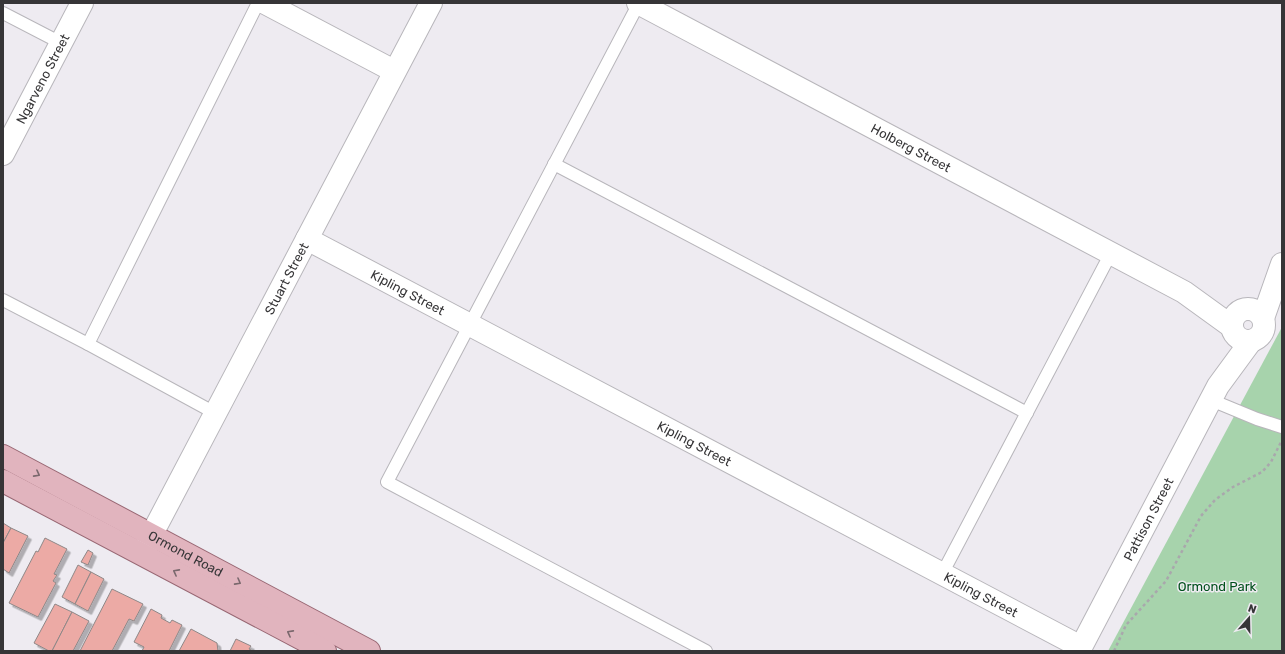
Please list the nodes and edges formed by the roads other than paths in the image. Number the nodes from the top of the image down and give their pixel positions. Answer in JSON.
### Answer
{"nodes":[{"id":1,"x":82,"y":3,"type":"edge"},
{"id":2,"x":258,"y":3,"type":"edge"},
{"id":3,"x":265,"y":3,"type":"edge"},
{"id":4,"x":430,"y":3,"type":"edge"},
{"id":5,"x":638,"y":3,"type":"edge"},
{"id":6,"x":3,"y":13,"type":"edge"},
{"id":7,"x":61,"y":43,"type":"junction"},
{"id":8,"x":394,"y":71,"type":"junction"},
{"id":9,"x":3,"y":154,"type":"edge"},
{"id":10,"x":554,"y":164,"type":"junction"},
{"id":11,"x":307,"y":238,"type":"junction"},
{"id":12,"x":1111,"y":253,"type":"junction"},
{"id":13,"x":1282,"y":264,"type":"edge"},
{"id":14,"x":3,"y":300,"type":"edge"},
{"id":15,"x":1244,"y":323,"type":"junction"},
{"id":16,"x":470,"y":325,"type":"junction"},
{"id":17,"x":88,"y":344,"type":"junction"},
{"id":18,"x":1214,"y":393,"type":"junction"},
{"id":19,"x":215,"y":413,"type":"junction"},
{"id":20,"x":1027,"y":413,"type":"junction"},
{"id":21,"x":1282,"y":427,"type":"edge"},
{"id":22,"x":3,"y":456,"type":"edge"},
{"id":23,"x":3,"y":481,"type":"edge"},
{"id":24,"x":152,"y":535,"type":"junction"},
{"id":25,"x":142,"y":554,"type":"junction"},
{"id":26,"x":942,"y":574,"type":"junction"},
{"id":27,"x":1080,"y":649,"type":"edge"},
{"id":28,"x":325,"y":651,"type":"edge"},
{"id":29,"x":369,"y":651,"type":"edge"},
{"id":30,"x":706,"y":651,"type":"edge"}],
"edges":[{"from":1,"to":7,"type":"street","name":"Ngarveno Street"},
{"from":2,"to":17,"type":"lane"},
{"from":3,"to":8,"type":"street"},
{"from":4,"to":8,"type":"street","name":"Stuart Street"},
{"from":5,"to":10,"type":"lane"},
{"from":5,"to":12,"type":"street","name":"Holberg Street"},
{"from":6,"to":7,"type":"lane"},
{"from":7,"to":9,"type":"street","name":"Ngarveno Street"},
{"from":8,"to":11,"type":"street","name":"Stuart Street"},
{"from":10,"to":16,"type":"lane"},
{"from":10,"to":20,"type":"lane"},
{"from":11,"to":16,"type":"street","name":"Kipling Street"},
{"from":11,"to":19,"type":"street","name":"Stuart Street"},
{"from":12,"to":15,"type":"street","name":"Holberg Street"},
{"from":12,"to":20,"type":"lane"},
{"from":13,"to":15,"type":"street","name":"Pattison Street"},
{"from":14,"to":17,"type":"lane"},
{"from":15,"to":18,"type":"street","name":"Pattison Street"},
{"from":16,"to":26,"type":"street","name":"Kipling Street"},
{"from":16,"to":30,"type":"lane"},
{"from":17,"to":19,"type":"lane"},
{"from":18,"to":21,"type":"lane"},
{"from":18,"to":27,"type":"street","name":"Pattison Street"},
{"from":19,"to":24,"type":"street","name":"Stuart Street"},
{"from":20,"to":26,"type":"lane"},
{"from":22,"to":24,"type":"main road","name":"Ormond Road","one_way":true},
{"from":23,"to":25,"type":"main road","name":"Ormond Road"},
{"from":24,"to":25,"type":"street","name":"Stuart Street"},
{"from":24,"to":29,"type":"main road","name":"Ormond Road","one_way":true},
{"from":28,"to":25,"type":"main road","name":"Ormond Road","one_way":true},
{"from":26,"to":27,"type":"street","name":"Kipling Street"}]}
